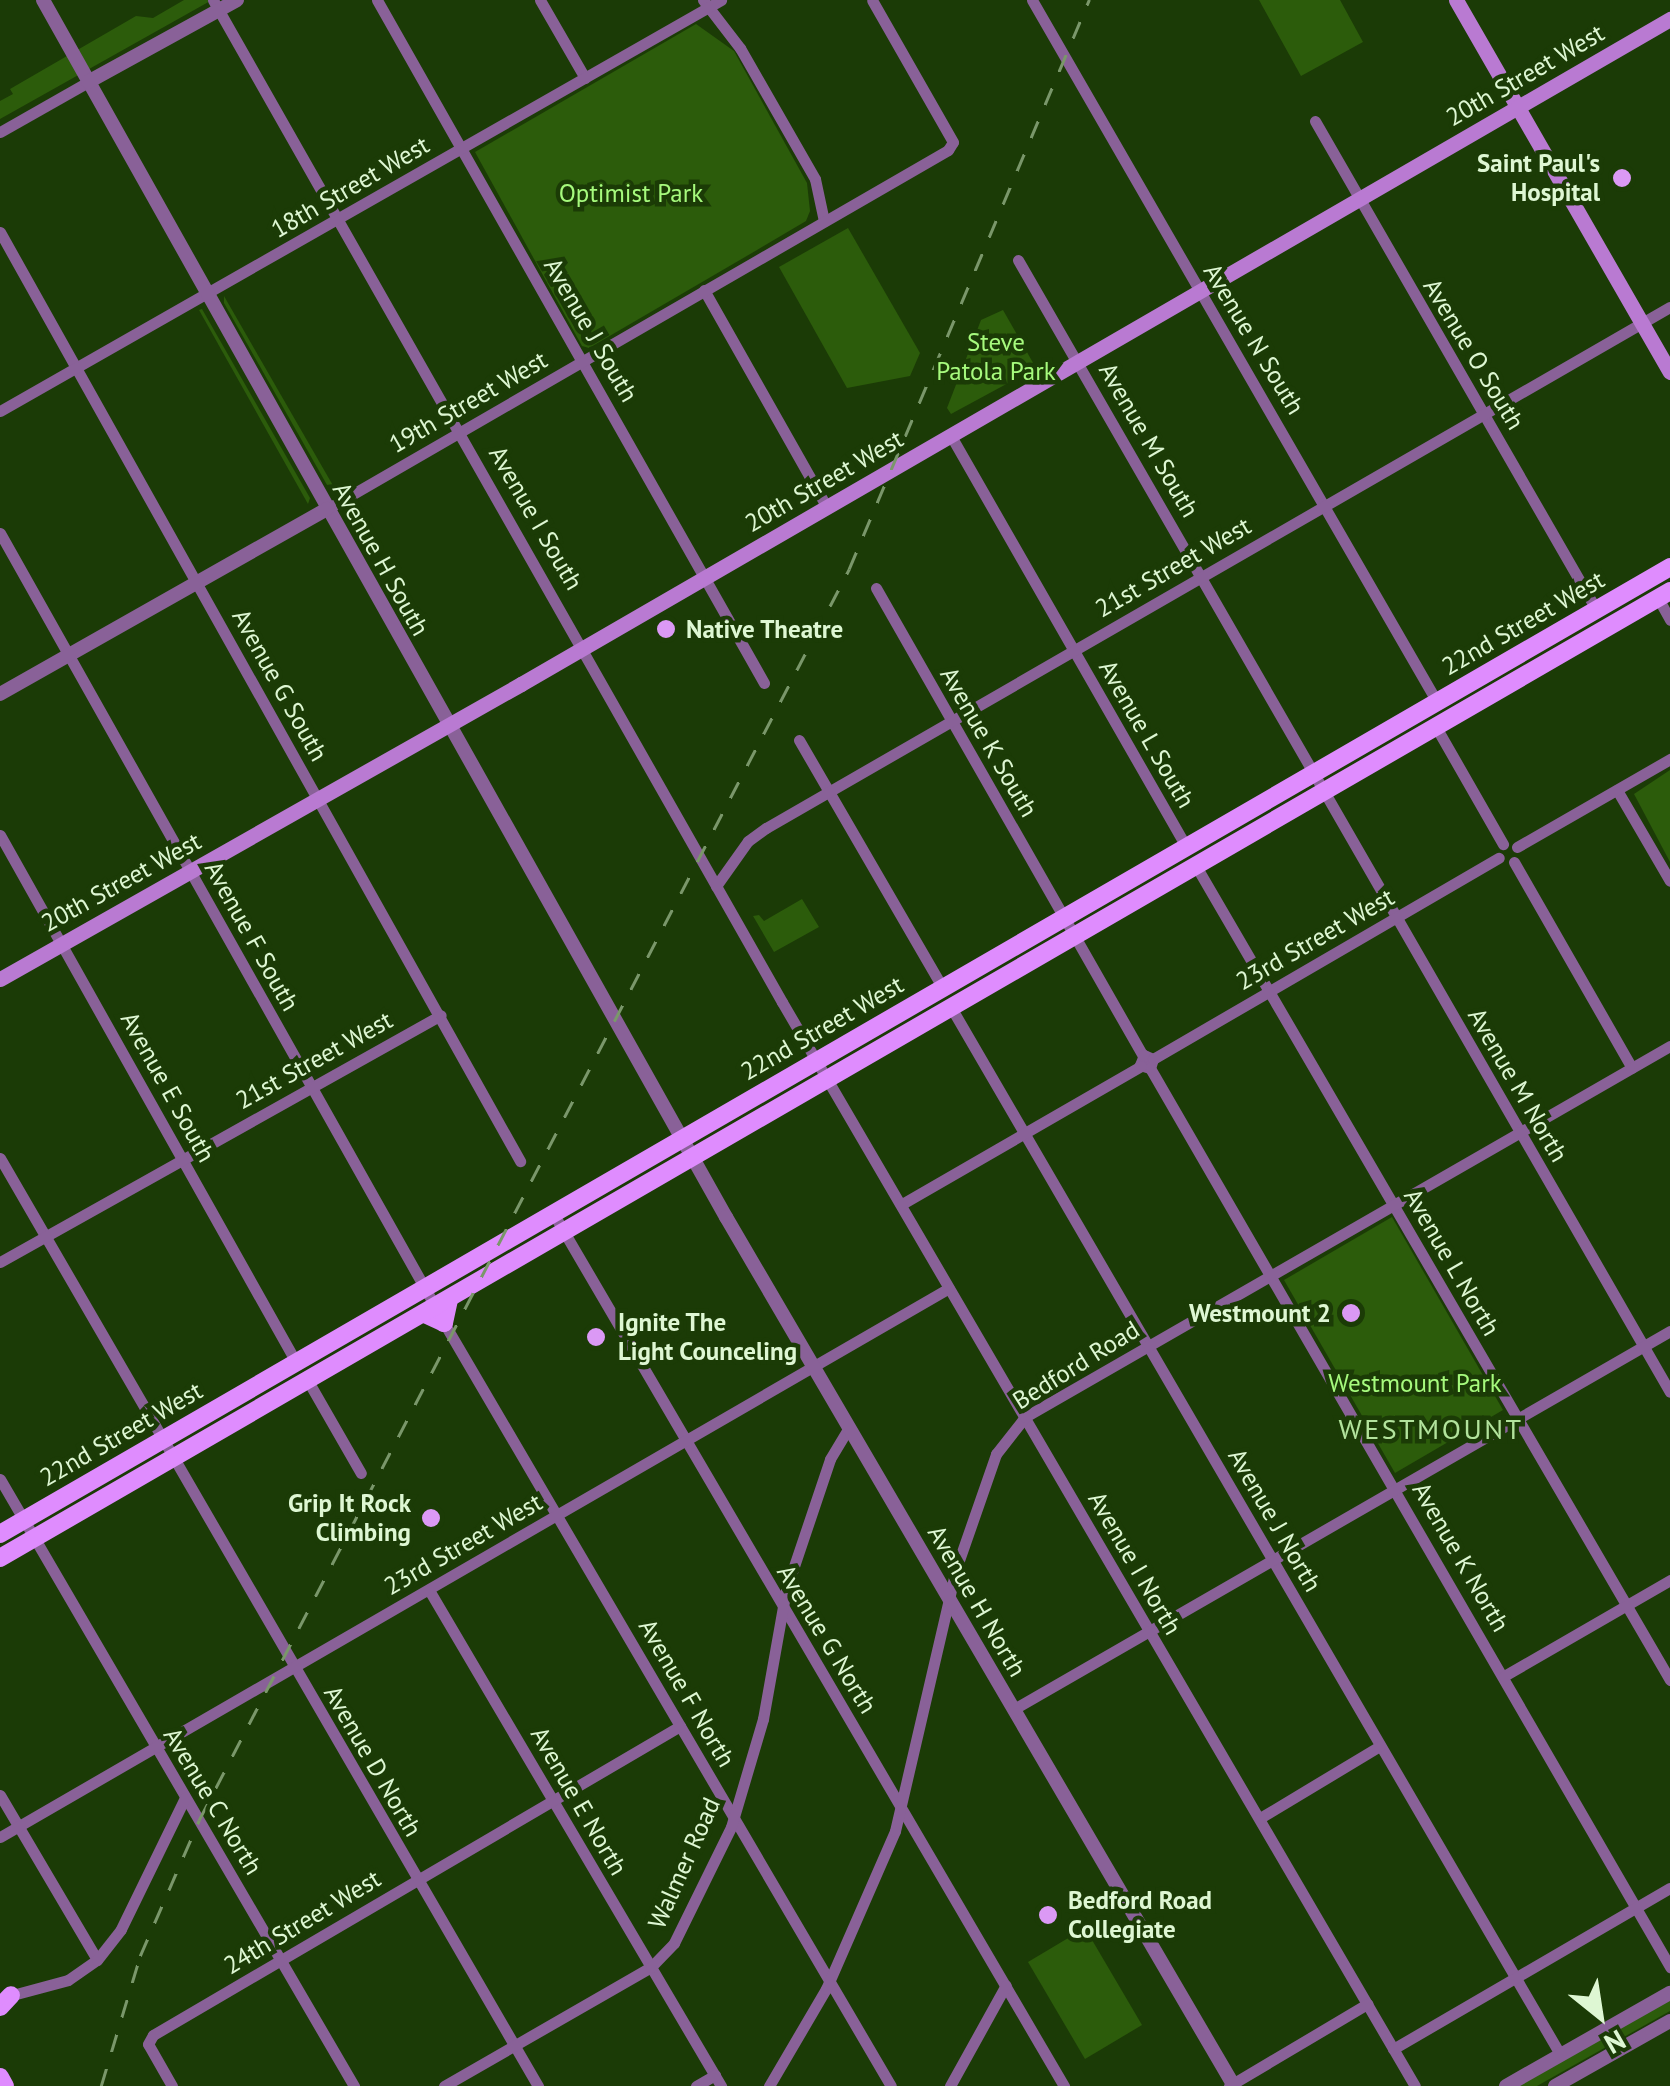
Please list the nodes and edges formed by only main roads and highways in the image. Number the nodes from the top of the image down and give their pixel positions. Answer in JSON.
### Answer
{"nodes":[{"id":1,"x":1456,"y":0,"type":"edge"},
{"id":2,"x":1670,"y":20,"type":"edge"},
{"id":3,"x":1518,"y":108,"type":"junction"},
{"id":4,"x":1670,"y":372,"type":"edge"},
{"id":5,"x":1670,"y":566,"type":"edge"},
{"id":6,"x":1664,"y":595,"type":"edge"},
{"id":7,"x":0,"y":979,"type":"edge"},
{"id":8,"x":0,"y":1534,"type":"edge"},
{"id":9,"x":0,"y":1558,"type":"edge"},
{"id":10,"x":0,"y":2076,"type":"edge"},
{"id":11,"x":5,"y":2086,"type":"edge"}],
"edges":[{"from":1,"to":3,"type":"main road"},
{"from":2,"to":3,"type":"main road","name":"20th Street West"},
{"from":3,"to":4,"type":"main road"},
{"from":3,"to":7,"type":"main road","name":"20th Street West"},
{"from":5,"to":8,"type":"main road","name":"22nd Street West"},
{"from":6,"to":9,"type":"main road","name":"22nd Street West"},
{"from":10,"to":11,"type":"main road"}]}
